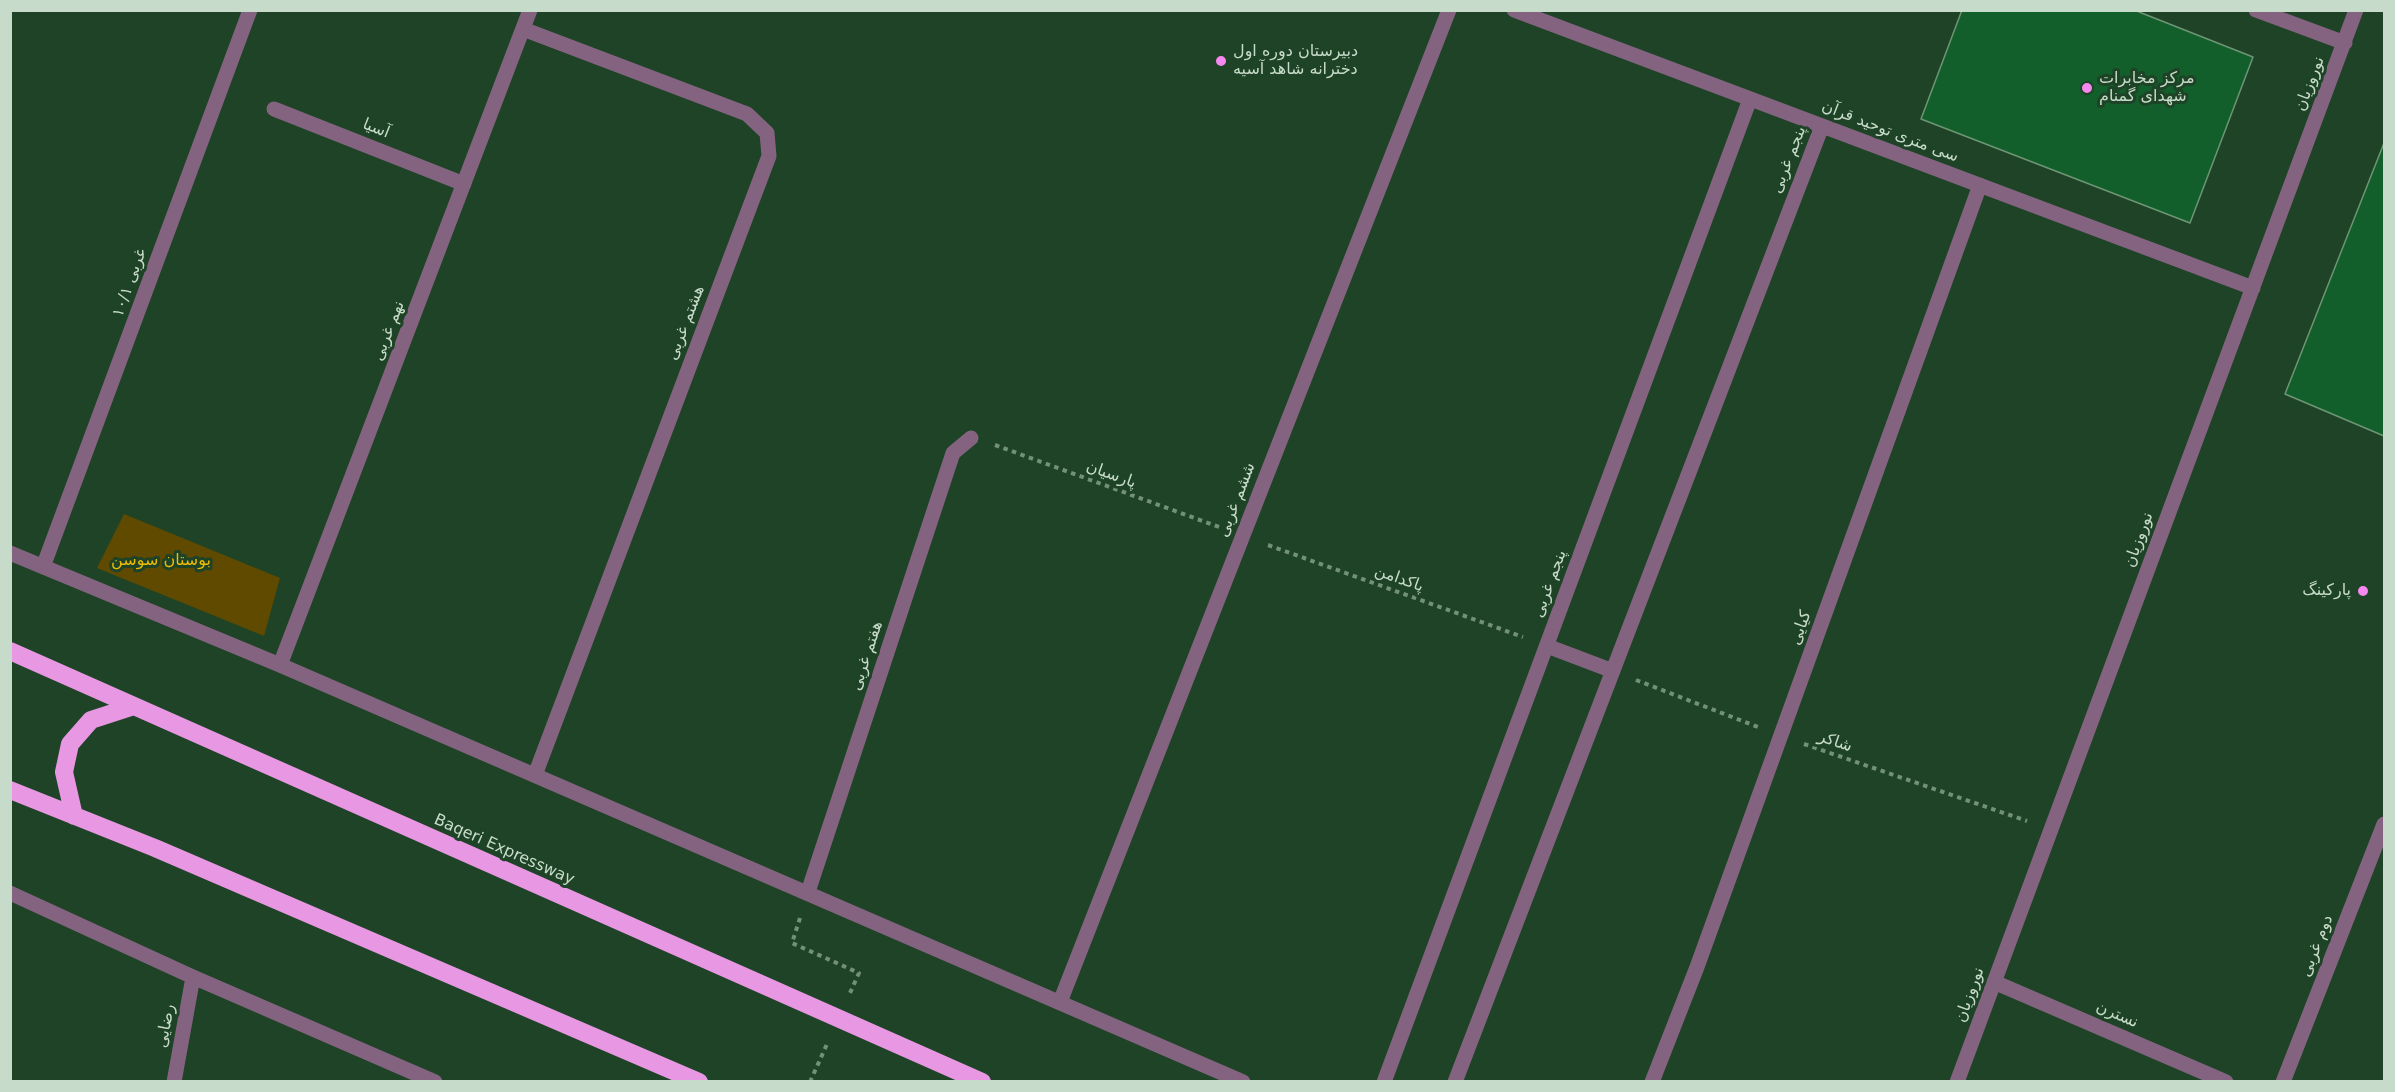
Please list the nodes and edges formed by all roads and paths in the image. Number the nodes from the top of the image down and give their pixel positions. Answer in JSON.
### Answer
{"nodes":[{"id":1,"x":250,"y":10,"type":"edge"},
{"id":2,"x":530,"y":10,"type":"edge"},
{"id":3,"x":1449,"y":10,"type":"edge"},
{"id":4,"x":1514,"y":10,"type":"edge"},
{"id":5,"x":2256,"y":10,"type":"edge"},
{"id":6,"x":2356,"y":10,"type":"edge"},
{"id":7,"x":523,"y":29,"type":"junction"},
{"id":8,"x":2345,"y":43,"type":"junction"},
{"id":9,"x":1750,"y":99,"type":"junction"},
{"id":10,"x":274,"y":109,"type":"dead end"},
{"id":11,"x":1822,"y":126,"type":"junction"},
{"id":12,"x":464,"y":184,"type":"junction"},
{"id":13,"x":1980,"y":185,"type":"junction"},
{"id":14,"x":2253,"y":288,"type":"junction"},
{"id":15,"x":971,"y":438,"type":"joint"},
{"id":16,"x":1243,"y":536,"type":"junction"},
{"id":17,"x":10,"y":553,"type":"edge"},
{"id":18,"x":43,"y":567,"type":"junction"},
{"id":19,"x":1547,"y":646,"type":"junction"},
{"id":20,"x":10,"y":651,"type":"edge"},
{"id":21,"x":280,"y":664,"type":"junction"},
{"id":22,"x":1613,"y":671,"type":"junction"},
{"id":23,"x":131,"y":707,"type":"junction"},
{"id":24,"x":1780,"y":736,"type":"junction"},
{"id":25,"x":535,"y":775,"type":"junction"},
{"id":26,"x":10,"y":790,"type":"edge"},
{"id":27,"x":74,"y":816,"type":"junction"},
{"id":28,"x":2385,"y":824,"type":"edge"},
{"id":29,"x":2051,"y":829,"type":"junction"},
{"id":30,"x":808,"y":892,"type":"junction"},
{"id":31,"x":10,"y":893,"type":"edge"},
{"id":32,"x":792,"y":943,"type":"dead end"},
{"id":33,"x":859,"y":973,"type":"dead end"},
{"id":34,"x":193,"y":977,"type":"junction"},
{"id":35,"x":1994,"y":982,"type":"junction"},
{"id":36,"x":1060,"y":1002,"type":"junction"},
{"id":37,"x":174,"y":1082,"type":"edge"},
{"id":38,"x":435,"y":1082,"type":"edge"},
{"id":39,"x":699,"y":1082,"type":"edge"},
{"id":40,"x":982,"y":1082,"type":"edge"},
{"id":41,"x":1243,"y":1082,"type":"edge"},
{"id":42,"x":1384,"y":1082,"type":"edge"},
{"id":43,"x":1455,"y":1082,"type":"edge"},
{"id":44,"x":1652,"y":1082,"type":"edge"},
{"id":45,"x":1957,"y":1082,"type":"edge"},
{"id":46,"x":2226,"y":1082,"type":"edge"},
{"id":47,"x":2283,"y":1082,"type":"edge"}],
"edges":[{"from":1,"to":18,"type":"street","name":"۱۰/۱ غربی"},
{"from":2,"to":7,"type":"street","name":"نهم غربی"},
{"from":3,"to":16,"type":"street","name":"ششم غربی"},
{"from":4,"to":9,"type":"street","name":"سی متری توحید قرآن"},
{"from":5,"to":8,"type":"street"},
{"from":6,"to":8,"type":"street","name":"نوروزیان"},
{"from":7,"to":12,"type":"street","name":"نهم غربی"},
{"from":7,"to":25,"type":"street","name":"هشتم غربی"},
{"from":8,"to":14,"type":"street","name":"نوروزیان"},
{"from":9,"to":11,"type":"street","name":"سی متری توحید قرآن"},
{"from":9,"to":19,"type":"street","name":"پنجم غربی"},
{"from":10,"to":12,"type":"street","name":"آسیا"},
{"from":11,"to":13,"type":"street","name":"سی متری توحید قرآن"},
{"from":11,"to":22,"type":"street","name":"پنجم غربی"},
{"from":12,"to":21,"type":"street","name":"نهم غربی"},
{"from":13,"to":14,"type":"street","name":"سی متری توحید قرآن"},
{"from":13,"to":24,"type":"street","name":"کیایی"},
{"from":14,"to":29,"type":"street","name":"نوروزیان"},
{"from":15,"to":16,"type":"path","name":"پارسیان"},
{"from":15,"to":30,"type":"street","name":"هفتم غربی"},
{"from":16,"to":19,"type":"path","name":"پاکدامن"},
{"from":16,"to":36,"type":"street","name":"ششم غربی"},
{"from":17,"to":18,"type":"street"},
{"from":18,"to":21,"type":"street"},
{"from":19,"to":22,"type":"street"},
{"from":19,"to":42,"type":"street","name":"پنجم غربی"},
{"from":20,"to":23,"type":"highway","name":"Baqeri Expressway"},
{"from":21,"to":25,"type":"street"},
{"from":22,"to":24,"type":"path","name":"شاکر"},
{"from":22,"to":43,"type":"street","name":"پنجم غربی"},
{"from":23,"to":27,"type":"highway"},
{"from":23,"to":40,"type":"highway","name":"Baqeri Expressway"},
{"from":24,"to":29,"type":"path","name":"شاکر"},
{"from":24,"to":44,"type":"street","name":"کیایی"},
{"from":25,"to":30,"type":"street"},
{"from":26,"to":27,"type":"highway"},
{"from":27,"to":39,"type":"highway"},
{"from":28,"to":47,"type":"street","name":"دوم غربی"},
{"from":29,"to":35,"type":"street","name":"نوروزیان"},
{"from":30,"to":36,"type":"street"},
{"from":31,"to":34,"type":"street"},
{"from":32,"to":33,"type":"path"},
{"from":34,"to":37,"type":"street","name":"رضایی"},
{"from":34,"to":38,"type":"street"},
{"from":35,"to":45,"type":"street","name":"نوروزیان"},
{"from":35,"to":46,"type":"street","name":"نسترن"},
{"from":36,"to":41,"type":"street"}]}
